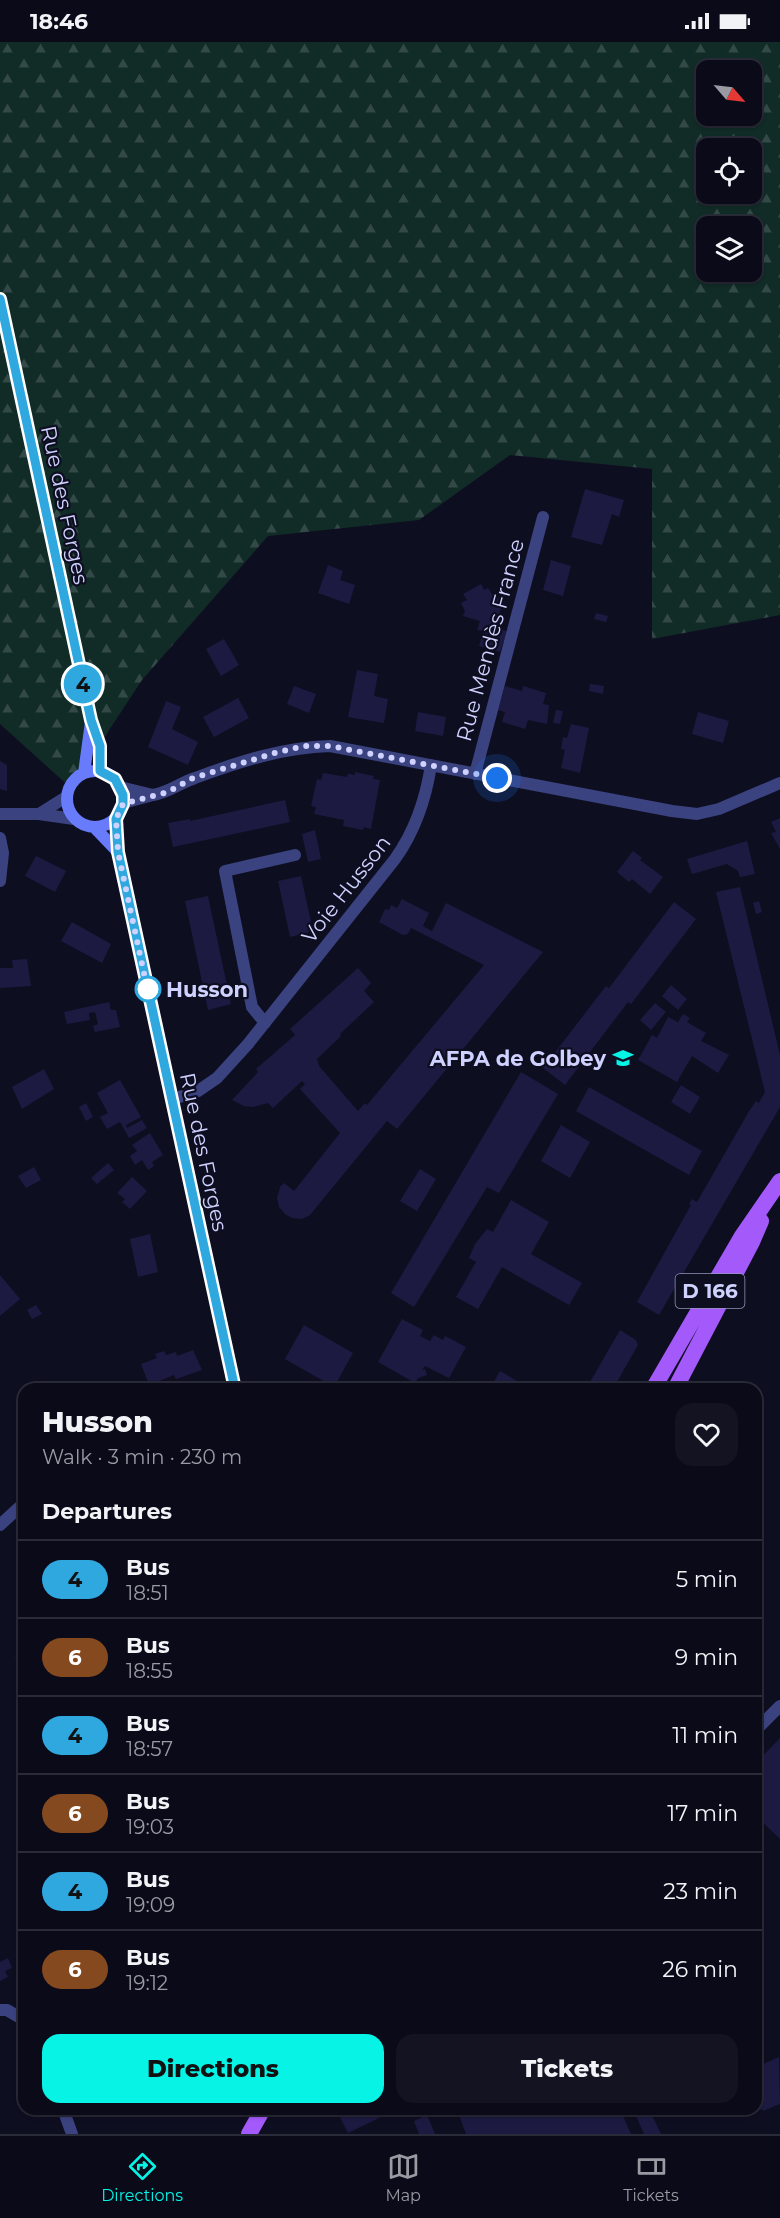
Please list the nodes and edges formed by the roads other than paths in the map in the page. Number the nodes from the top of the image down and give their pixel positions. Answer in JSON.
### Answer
{"nodes":[{"id":1,"x":0,"y":299,"type":"edge"},
{"id":2,"x":543,"y":517,"type":"dead end"},
{"id":3,"x":91,"y":720,"type":"junction"},
{"id":4,"x":431,"y":765,"type":"junction"},
{"id":5,"x":100,"y":771,"type":"junction"},
{"id":6,"x":84,"y":773,"type":"junction"},
{"id":7,"x":475,"y":774,"type":"junction"},
{"id":8,"x":780,"y":783,"type":"edge"},
{"id":9,"x":120,"y":787,"type":"junction"},
{"id":10,"x":153,"y":795,"type":"junction"},
{"id":11,"x":66,"y":797,"type":"junction"},
{"id":12,"x":123,"y":804,"type":"junction"},
{"id":13,"x":0,"y":813,"type":"edge"},
{"id":14,"x":39,"y":814,"type":"junction"},
{"id":15,"x":74,"y":819,"type":"junction"},
{"id":16,"x":116,"y":819,"type":"junction"},
{"id":17,"x":95,"y":828,"type":"junction"},
{"id":18,"x":0,"y":838,"type":"edge"},
{"id":19,"x":118,"y":852,"type":"junction"},
{"id":20,"x":295,"y":855,"type":"dead end"},
{"id":21,"x":0,"y":881,"type":"edge"},
{"id":22,"x":265,"y":1023,"type":"junction"},
{"id":23,"x":173,"y":1098,"type":"junction"},
{"id":24,"x":776,"y":1188,"type":"edge"},
{"id":25,"x":234,"y":1383,"type":"edge"},
{"id":26,"x":656,"y":1383,"type":"edge"},
{"id":27,"x":678,"y":1383,"type":"edge"},
{"id":28,"x":18,"y":1509,"type":"edge"},
{"id":29,"x":0,"y":1526,"type":"edge"},
{"id":30,"x":780,"y":1706,"type":"edge"},
{"id":31,"x":762,"y":1724,"type":"edge"},
{"id":32,"x":0,"y":2010,"type":"edge"},
{"id":33,"x":18,"y":2016,"type":"edge"},
{"id":34,"x":65,"y":2115,"type":"edge"},
{"id":35,"x":260,"y":2115,"type":"edge"},
{"id":36,"x":72,"y":2134,"type":"edge"},
{"id":37,"x":249,"y":2134,"type":"edge"}],
"edges":[{"from":1,"to":3,"type":"main road","name":"Rue des Forges"},
{"from":2,"to":7,"type":"street","name":"Rue Mendès France"},
{"from":3,"to":5,"type":"main road","name":"Rue des Forges"},
{"from":3,"to":6,"type":"main road","name":"Rue des Forges"},
{"from":4,"to":7,"type":"street","name":"Rue Mendès France"},
{"from":4,"to":10,"type":"street","name":"Rue Mendès France"},
{"from":4,"to":22,"type":"street","name":"Voie Husson"},
{"from":5,"to":6,"type":"main road"},
{"from":5,"to":9,"type":"main road"},
{"from":6,"to":11,"type":"main road"},
{"from":7,"to":8,"type":"street","name":"Rue Mendès France"},
{"from":9,"to":10,"type":"street"},
{"from":9,"to":12,"type":"main road"},
{"from":10,"to":12,"type":"street","name":"Rue Mendès France"},
{"from":11,"to":14,"type":"street"},
{"from":11,"to":15,"type":"main road"},
{"from":12,"to":16,"type":"main road"},
{"from":13,"to":14,"type":"street"},
{"from":14,"to":15,"type":"street"},
{"from":15,"to":17,"type":"main road"},
{"from":16,"to":17,"type":"main road"},
{"from":16,"to":19,"type":"main road","name":"Rue des Forges"},
{"from":17,"to":19,"type":"main road"},
{"from":18,"to":21,"type":"street"},
{"from":19,"to":23,"type":"main road","name":"Rue des Forges"},
{"from":20,"to":22,"type":"street"},
{"from":22,"to":23,"type":"street","name":"Voie Husson"},
{"from":23,"to":25,"type":"main road","name":"Rue des Forges"},
{"from":24,"to":26,"type":"main road","number":"D 166"},
{"from":24,"to":27,"type":"main road","number":"D 166"},
{"from":28,"to":29,"type":"street"},
{"from":30,"to":31,"type":"street"},
{"from":32,"to":33,"type":"street"},
{"from":34,"to":36,"type":"street"},
{"from":35,"to":37,"type":"main road"}]}
